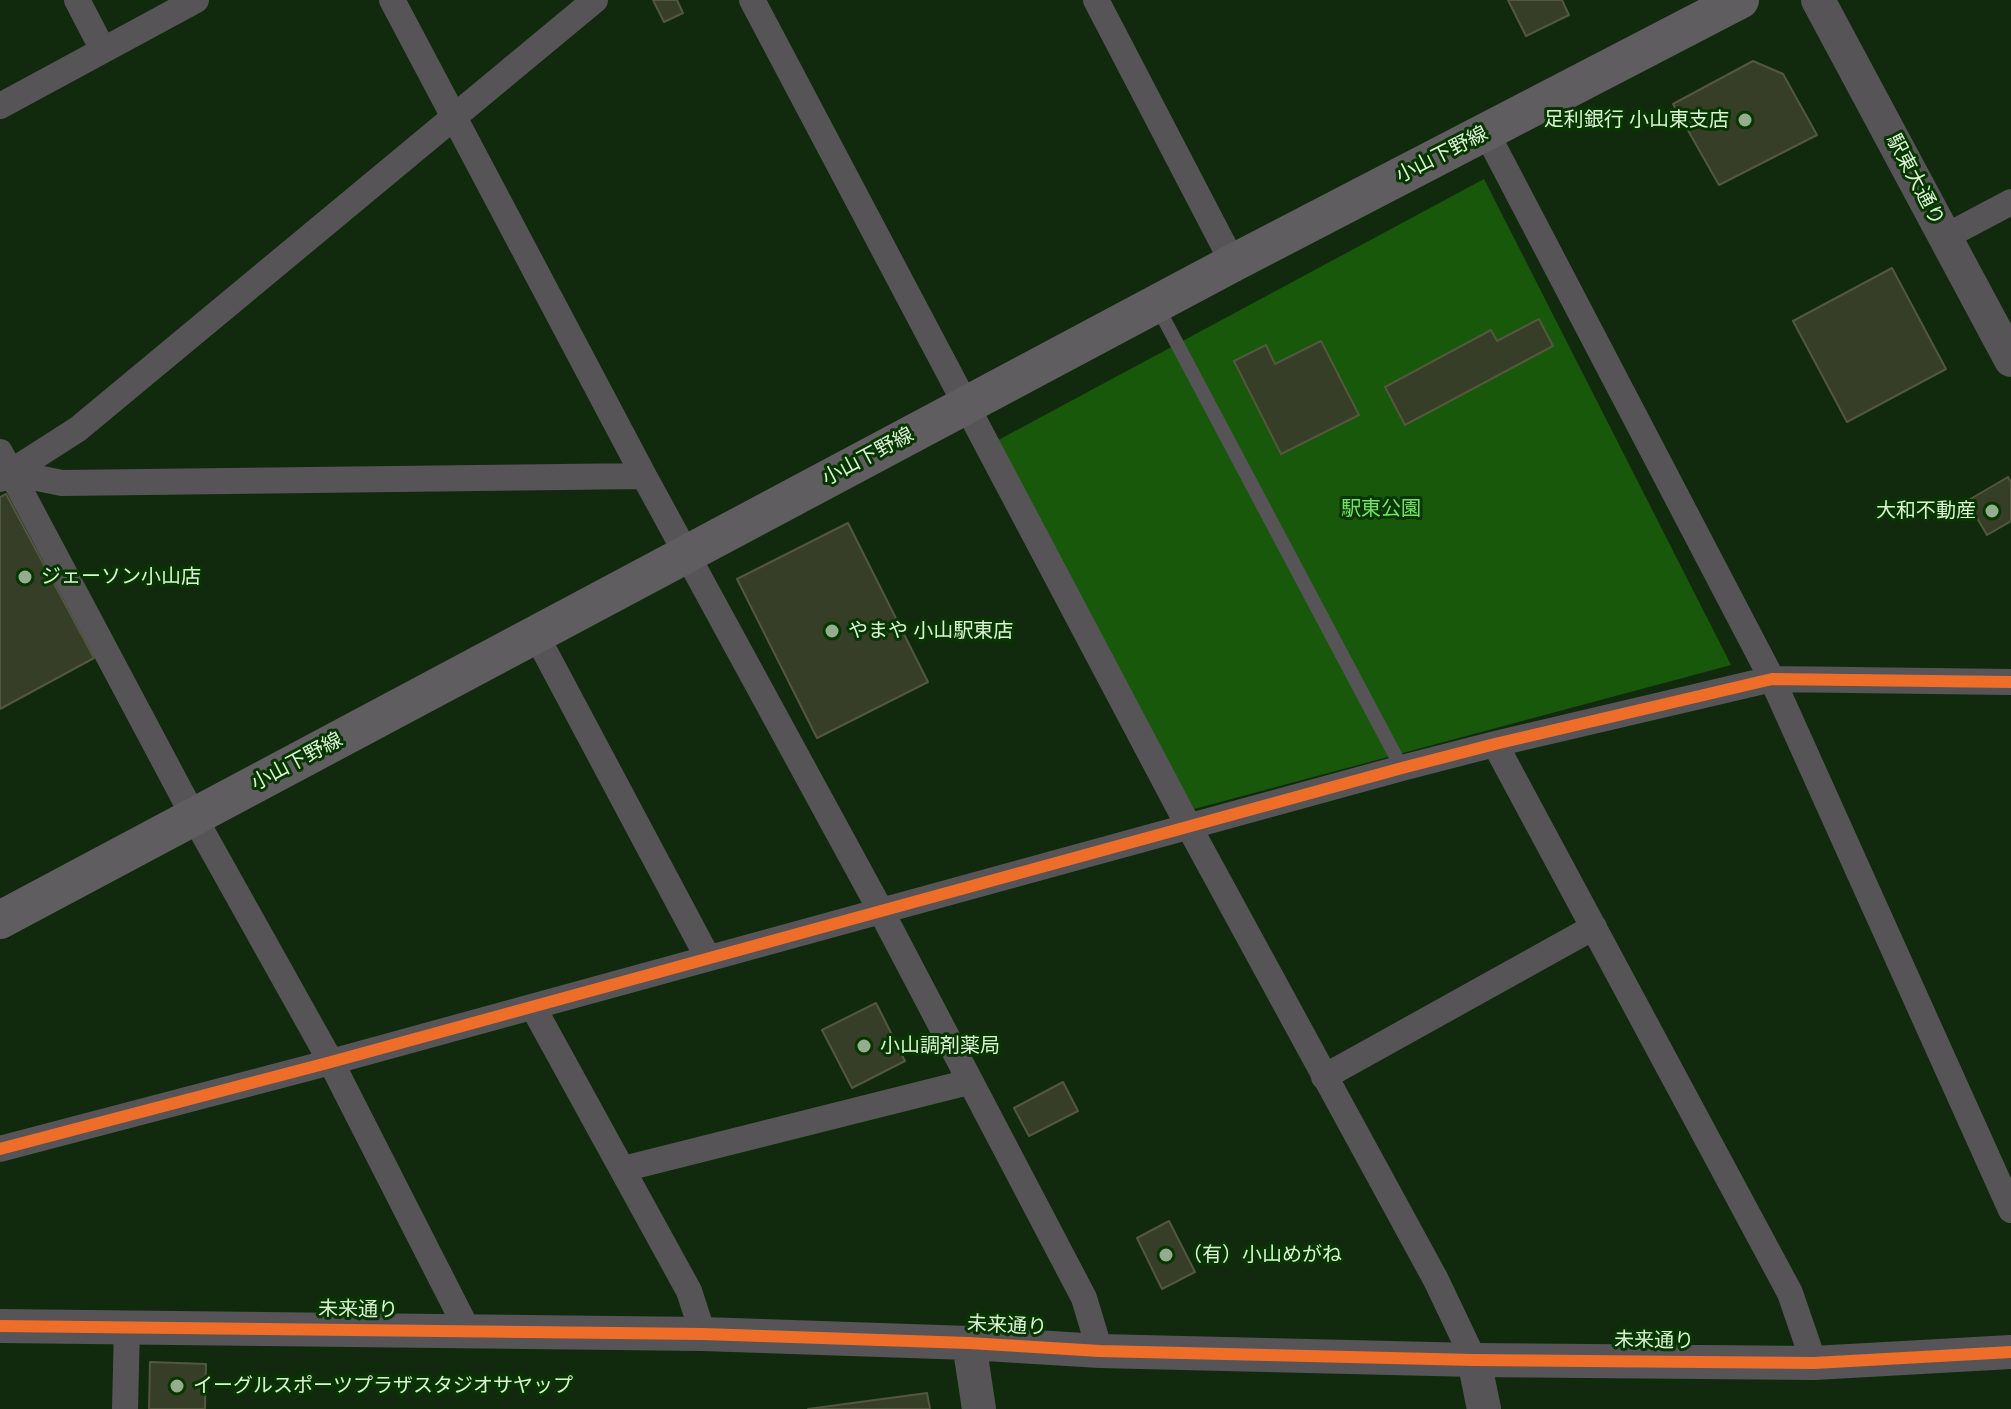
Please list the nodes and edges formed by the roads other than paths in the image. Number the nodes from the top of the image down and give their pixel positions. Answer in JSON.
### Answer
{"nodes":[{"id":1,"x":77,"y":0,"type":"edge"},
{"id":2,"x":196,"y":0,"type":"edge"},
{"id":3,"x":392,"y":0,"type":"edge"},
{"id":4,"x":595,"y":0,"type":"edge"},
{"id":5,"x":752,"y":0,"type":"edge"},
{"id":6,"x":1096,"y":0,"type":"edge"},
{"id":7,"x":1740,"y":0,"type":"edge"},
{"id":8,"x":1818,"y":0,"type":"edge"},
{"id":9,"x":103,"y":50,"type":"junction"},
{"id":10,"x":0,"y":106,"type":"edge"},
{"id":11,"x":454,"y":118,"type":"junction"},
{"id":12,"x":1486,"y":132,"type":"junction"},
{"id":13,"x":2011,"y":202,"type":"edge"},
{"id":14,"x":1945,"y":237,"type":"junction"},
{"id":15,"x":1233,"y":263,"type":"junction"},
{"id":16,"x":1156,"y":304,"type":"junction"},
{"id":17,"x":2011,"y":360,"type":"edge"},
{"id":18,"x":965,"y":405,"type":"junction"},
{"id":19,"x":4,"y":468,"type":"edge"},
{"id":20,"x":644,"y":476,"type":"junction"},
{"id":21,"x":687,"y":554,"type":"junction"},
{"id":22,"x":536,"y":635,"type":"junction"},
{"id":23,"x":1772,"y":679,"type":"junction"},
{"id":24,"x":2011,"y":682,"type":"edge"},
{"id":25,"x":1495,"y":744,"type":"junction"},
{"id":26,"x":1402,"y":768,"type":"junction"},
{"id":27,"x":194,"y":817,"type":"junction"},
{"id":28,"x":1188,"y":825,"type":"junction"},
{"id":29,"x":881,"y":911,"type":"junction"},
{"id":30,"x":0,"y":920,"type":"edge"},
{"id":31,"x":1594,"y":927,"type":"junction"},
{"id":32,"x":708,"y":958,"type":"junction"},
{"id":33,"x":533,"y":1007,"type":"junction"},
{"id":34,"x":331,"y":1062,"type":"junction"},
{"id":35,"x":1324,"y":1077,"type":"junction"},
{"id":36,"x":969,"y":1082,"type":"junction"},
{"id":37,"x":0,"y":1149,"type":"edge"},
{"id":38,"x":623,"y":1169,"type":"junction"},
{"id":39,"x":2011,"y":1210,"type":"edge"},
{"id":40,"x":0,"y":1326,"type":"edge"},
{"id":41,"x":127,"y":1327,"type":"junction"},
{"id":42,"x":468,"y":1331,"type":"junction"},
{"id":43,"x":703,"y":1334,"type":"junction"},
{"id":44,"x":969,"y":1343,"type":"junction"},
{"id":45,"x":1100,"y":1351,"type":"junction"},
{"id":46,"x":2011,"y":1352,"type":"edge"},
{"id":47,"x":1474,"y":1360,"type":"junction"},
{"id":48,"x":1814,"y":1363,"type":"junction"},
{"id":49,"x":125,"y":1409,"type":"edge"},
{"id":50,"x":979,"y":1409,"type":"edge"},
{"id":51,"x":1484,"y":1409,"type":"edge"}],
"edges":[{"from":1,"to":9,"type":"street"},
{"from":2,"to":9,"type":"street"},
{"from":3,"to":11,"type":"street"},
{"from":4,"to":11,"type":"street"},
{"from":5,"to":18,"type":"street"},
{"from":6,"to":15,"type":"street"},
{"from":7,"to":12,"type":"main road","name":"小山下野線"},
{"from":8,"to":14,"type":"street","name":"駅東大通り"},
{"from":9,"to":10,"type":"street"},
{"from":11,"to":19,"type":"street"},
{"from":11,"to":20,"type":"street"},
{"from":12,"to":15,"type":"main road","name":"小山下野線"},
{"from":12,"to":23,"type":"street"},
{"from":13,"to":14,"type":"street"},
{"from":14,"to":17,"type":"street","name":"駅東大通り"},
{"from":15,"to":16,"type":"main road","name":"小山下野線"},
{"from":16,"to":18,"type":"main road","name":"小山下野線"},
{"from":16,"to":26,"type":"lane"},
{"from":18,"to":21,"type":"main road","name":"小山下野線"},
{"from":18,"to":28,"type":"street"},
{"from":19,"to":20,"type":"street"},
{"from":19,"to":27,"type":"street"},
{"from":20,"to":21,"type":"street"},
{"from":21,"to":22,"type":"main road","name":"小山下野線"},
{"from":21,"to":29,"type":"street"},
{"from":22,"to":27,"type":"main road","name":"小山下野線"},
{"from":22,"to":32,"type":"street"},
{"from":23,"to":24,"type":"street"},
{"from":23,"to":25,"type":"street"},
{"from":23,"to":39,"type":"street"},
{"from":25,"to":26,"type":"street"},
{"from":25,"to":31,"type":"street"},
{"from":26,"to":28,"type":"street"},
{"from":27,"to":30,"type":"main road","name":"小山下野線"},
{"from":27,"to":34,"type":"street"},
{"from":28,"to":29,"type":"street"},
{"from":28,"to":35,"type":"street"},
{"from":29,"to":32,"type":"street"},
{"from":29,"to":36,"type":"street"},
{"from":31,"to":35,"type":"street"},
{"from":31,"to":48,"type":"street"},
{"from":32,"to":33,"type":"street"},
{"from":33,"to":34,"type":"street"},
{"from":33,"to":38,"type":"street"},
{"from":34,"to":37,"type":"street"},
{"from":34,"to":42,"type":"street"},
{"from":35,"to":47,"type":"street"},
{"from":36,"to":38,"type":"street"},
{"from":36,"to":45,"type":"street"},
{"from":38,"to":43,"type":"street"},
{"from":40,"to":41,"type":"street","name":"未来通り"},
{"from":41,"to":42,"type":"street","name":"未来通り"},
{"from":41,"to":49,"type":"street"},
{"from":42,"to":43,"type":"street","name":"未来通り"},
{"from":43,"to":44,"type":"street","name":"未来通り"},
{"from":44,"to":45,"type":"street","name":"未来通り"},
{"from":44,"to":50,"type":"street"},
{"from":45,"to":47,"type":"street","name":"未来通り"},
{"from":46,"to":48,"type":"street","name":"未来通り"},
{"from":47,"to":48,"type":"street","name":"未来通り"},
{"from":47,"to":51,"type":"street"}]}
